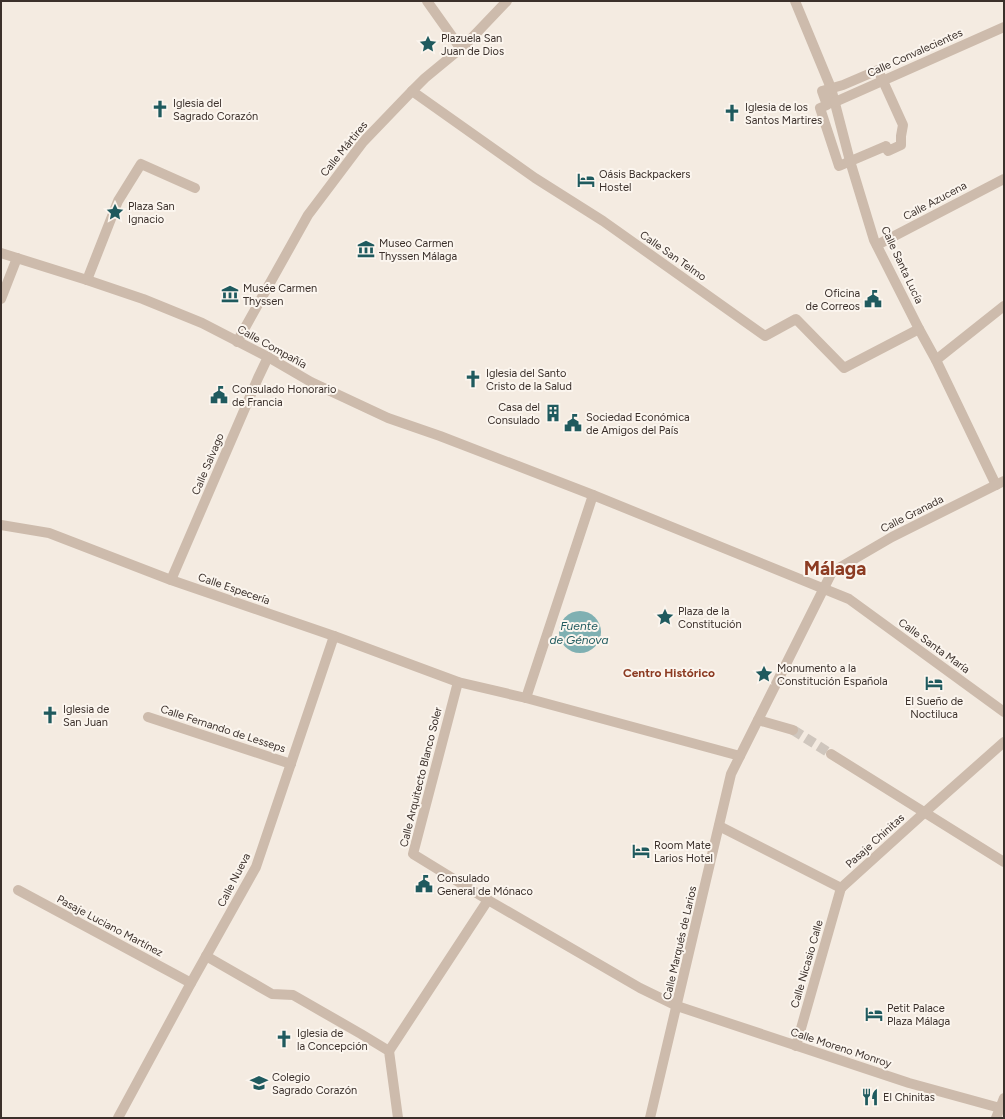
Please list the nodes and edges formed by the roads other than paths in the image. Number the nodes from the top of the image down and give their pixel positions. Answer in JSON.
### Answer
{"nodes":[{"id":1,"x":427,"y":1,"type":"edge"},
{"id":2,"x":507,"y":1,"type":"edge"},
{"id":3,"x":795,"y":1,"type":"edge"},
{"id":4,"x":1004,"y":27,"type":"edge"},
{"id":5,"x":460,"y":49,"type":"junction"},
{"id":6,"x":883,"y":81,"type":"junction"},
{"id":7,"x":831,"y":88,"type":"junction"},
{"id":8,"x":412,"y":91,"type":"junction"},
{"id":9,"x":835,"y":102,"type":"junction"},
{"id":10,"x":850,"y":161,"type":"junction"},
{"id":11,"x":1004,"y":178,"type":"edge"},
{"id":12,"x":195,"y":188,"type":"dead end"},
{"id":13,"x":877,"y":245,"type":"junction"},
{"id":14,"x":1,"y":253,"type":"edge"},
{"id":15,"x":17,"y":258,"type":"junction"},
{"id":16,"x":87,"y":280,"type":"junction"},
{"id":17,"x":1,"y":299,"type":"edge"},
{"id":18,"x":1004,"y":306,"type":"edge"},
{"id":19,"x":919,"y":329,"type":"junction"},
{"id":20,"x":237,"y":342,"type":"junction"},
{"id":21,"x":268,"y":357,"type":"junction"},
{"id":22,"x":936,"y":360,"type":"junction"},
{"id":23,"x":1000,"y":483,"type":"edge"},
{"id":24,"x":594,"y":495,"type":"junction"},
{"id":25,"x":1,"y":525,"type":"edge"},
{"id":26,"x":832,"y":572,"type":"joint"},
{"id":27,"x":171,"y":580,"type":"junction"},
{"id":28,"x":823,"y":589,"type":"junction"},
{"id":29,"x":334,"y":636,"type":"junction"},
{"id":30,"x":458,"y":682,"type":"junction"},
{"id":31,"x":526,"y":698,"type":"junction"},
{"id":32,"x":1004,"y":712,"type":"edge"},
{"id":33,"x":148,"y":717,"type":"dead end"},
{"id":34,"x":758,"y":720,"type":"junction"},
{"id":35,"x":793,"y":730,"type":"tunnel mouth"},
{"id":36,"x":1004,"y":742,"type":"edge"},
{"id":37,"x":831,"y":754,"type":"tunnel mouth"},
{"id":38,"x":740,"y":756,"type":"junction"},
{"id":39,"x":291,"y":764,"type":"junction"},
{"id":40,"x":925,"y":812,"type":"junction"},
{"id":41,"x":719,"y":826,"type":"junction"},
{"id":42,"x":1004,"y":862,"type":"edge"},
{"id":43,"x":454,"y":881,"type":"joint"},
{"id":44,"x":841,"y":888,"type":"junction"},
{"id":45,"x":18,"y":890,"type":"dead end"},
{"id":46,"x":488,"y":900,"type":"junction"},
{"id":47,"x":206,"y":956,"type":"junction"},
{"id":48,"x":191,"y":983,"type":"junction"},
{"id":49,"x":677,"y":1006,"type":"junction"},
{"id":50,"x":796,"y":1046,"type":"junction"},
{"id":51,"x":389,"y":1051,"type":"junction"},
{"id":52,"x":1004,"y":1098,"type":"edge"},
{"id":53,"x":1000,"y":1108,"type":"junction"},
{"id":54,"x":118,"y":1118,"type":"edge"},
{"id":55,"x":398,"y":1118,"type":"edge"},
{"id":56,"x":650,"y":1118,"type":"edge"},
{"id":57,"x":996,"y":1118,"type":"edge"}],
"edges":[{"from":1,"to":5,"type":"street"},
{"from":2,"to":5,"type":"street","name":"Calle Mártires"},
{"from":3,"to":7,"type":"street","name":"Calle Santa Lucía"},
{"from":4,"to":6,"type":"street","name":"Calle Convalecientes"},
{"from":5,"to":8,"type":"street","name":"Calle Mártires"},
{"from":6,"to":7,"type":"street"},
{"from":6,"to":9,"type":"street","name":"Calle Convalecientes"},
{"from":6,"to":10,"type":"street"},
{"from":7,"to":9,"type":"street","name":"Calle Santa Lucía"},
{"from":7,"to":10,"type":"street"},
{"from":8,"to":19,"type":"street","name":"Calle San Telmo"},
{"from":8,"to":20,"type":"street","name":"Calle Mártires"},
{"from":9,"to":10,"type":"street","name":"Calle Santa Lucía"},
{"from":10,"to":13,"type":"street","name":"Calle Santa Lucía"},
{"from":11,"to":13,"type":"street","name":"Calle Azucena"},
{"from":12,"to":16,"type":"street"},
{"from":13,"to":19,"type":"street","name":"Calle Santa Lucía"},
{"from":14,"to":15,"type":"street","name":"Calle Compañía"},
{"from":15,"to":16,"type":"street","name":"Calle Compañía"},
{"from":15,"to":17,"type":"street"},
{"from":16,"to":20,"type":"street","name":"Calle Compañía"},
{"from":18,"to":22,"type":"street"},
{"from":19,"to":22,"type":"street","name":"Calle Santa Lucía"},
{"from":20,"to":21,"type":"street","name":"Calle Compañía"},
{"from":21,"to":24,"type":"street","name":"Calle Compañía"},
{"from":21,"to":27,"type":"street","name":"Calle Salvago"},
{"from":22,"to":23,"type":"street","name":"Calle Santa Lucía"},
{"from":23,"to":26,"type":"street","name":"Calle Granada"},
{"from":24,"to":28,"type":"street","name":"Calle Santa María"},
{"from":24,"to":31,"type":"street"},
{"from":25,"to":27,"type":"street","name":"Calle Especería"},
{"from":26,"to":28,"type":"street","name":"Calle Marqués de Larios"},
{"from":27,"to":29,"type":"street","name":"Calle Especería"},
{"from":28,"to":32,"type":"street","name":"Calle Santa María"},
{"from":28,"to":34,"type":"street","name":"Calle Marqués de Larios"},
{"from":29,"to":30,"type":"street","name":"Calle Especería"},
{"from":29,"to":39,"type":"street","name":"Calle Nueva"},
{"from":30,"to":31,"type":"street","name":"Calle Especería"},
{"from":30,"to":43,"type":"street","name":"Calle Arquitecto Blanco Soler"},
{"from":31,"to":38,"type":"street","name":"Calle Especería"},
{"from":33,"to":39,"type":"street","name":"Calle Fernando de Lesseps"},
{"from":34,"to":35,"type":"street"},
{"from":34,"to":38,"type":"street","name":"Calle Marqués de Larios"},
{"from":36,"to":40,"type":"street","name":"Pasaje Chinitas"},
{"from":37,"to":40,"type":"street","name":"Pasaje Chinitas"},
{"from":38,"to":41,"type":"street","name":"Calle Marqués de Larios"},
{"from":39,"to":47,"type":"street","name":"Calle Nueva"},
{"from":40,"to":42,"type":"street","name":"Pasaje Chinitas"},
{"from":40,"to":44,"type":"street","name":"Pasaje Chinitas"},
{"from":41,"to":44,"type":"street"},
{"from":41,"to":49,"type":"street","name":"Calle Marqués de Larios"},
{"from":43,"to":46,"type":"street","name":"Calle Moreno Monroy"},
{"from":44,"to":50,"type":"street","name":"Calle Nicasio Calle"},
{"from":45,"to":48,"type":"street","name":"Pasaje Luciano Martínez"},
{"from":46,"to":49,"type":"street","name":"Calle Moreno Monroy"},
{"from":46,"to":51,"type":"street"},
{"from":47,"to":48,"type":"street","name":"Calle Nueva"},
{"from":47,"to":51,"type":"street"},
{"from":48,"to":54,"type":"street","name":"Calle Nueva"},
{"from":49,"to":50,"type":"street","name":"Calle Moreno Monroy"},
{"from":49,"to":56,"type":"street","name":"Calle Marqués de Larios"},
{"from":50,"to":53,"type":"street","name":"Calle Moreno Monroy"},
{"from":51,"to":55,"type":"street"},
{"from":52,"to":53,"type":"street"},
{"from":53,"to":57,"type":"street"}]}
